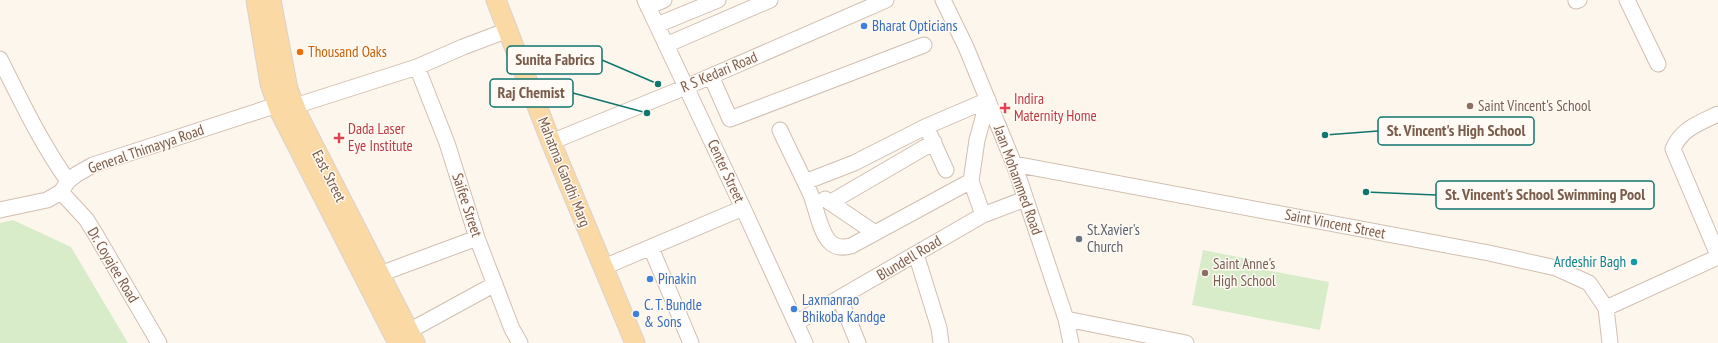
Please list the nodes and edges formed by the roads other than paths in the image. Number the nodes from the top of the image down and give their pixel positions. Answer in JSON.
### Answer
{"nodes":[{"id":1,"x":256,"y":0,"type":"edge"},
{"id":2,"x":271,"y":0,"type":"edge"},
{"id":3,"x":496,"y":0,"type":"edge"},
{"id":4,"x":664,"y":0,"type":"edge"},
{"id":5,"x":718,"y":0,"type":"edge"},
{"id":6,"x":770,"y":0,"type":"edge"},
{"id":7,"x":886,"y":0,"type":"edge"},
{"id":8,"x":943,"y":0,"type":"edge"},
{"id":9,"x":1627,"y":0,"type":"edge"},
{"id":10,"x":647,"y":3,"type":"edge"},
{"id":11,"x":657,"y":25,"type":"junction"},
{"id":12,"x":508,"y":30,"type":"junction"},
{"id":13,"x":666,"y":45,"type":"junction"},
{"id":14,"x":924,"y":45,"type":"dead end"},
{"id":15,"x":0,"y":59,"type":"edge"},
{"id":16,"x":1658,"y":64,"type":"dead end"},
{"id":17,"x":417,"y":67,"type":"junction"},
{"id":18,"x":711,"y":76,"type":"junction"},
{"id":19,"x":686,"y":87,"type":"junction"},
{"id":20,"x":988,"y":100,"type":"junction"},
{"id":21,"x":286,"y":106,"type":"junction"},
{"id":22,"x":1718,"y":114,"type":"edge"},
{"id":23,"x":925,"y":127,"type":"junction"},
{"id":24,"x":780,"y":130,"type":"dead end"},
{"id":25,"x":551,"y":142,"type":"junction"},
{"id":26,"x":934,"y":142,"type":"junction"},
{"id":27,"x":1014,"y":164,"type":"junction"},
{"id":28,"x":946,"y":170,"type":"dead end"},
{"id":29,"x":971,"y":181,"type":"junction"},
{"id":30,"x":65,"y":186,"type":"junction"},
{"id":31,"x":808,"y":188,"type":"junction"},
{"id":32,"x":1025,"y":199,"type":"junction"},
{"id":33,"x":831,"y":202,"type":"junction"},
{"id":34,"x":744,"y":208,"type":"junction"},
{"id":35,"x":0,"y":210,"type":"edge"},
{"id":36,"x":983,"y":215,"type":"junction"},
{"id":37,"x":875,"y":233,"type":"junction"},
{"id":38,"x":477,"y":238,"type":"junction"},
{"id":39,"x":651,"y":248,"type":"junction"},
{"id":40,"x":916,"y":254,"type":"junction"},
{"id":41,"x":1718,"y":256,"type":"edge"},
{"id":42,"x":604,"y":267,"type":"junction"},
{"id":43,"x":380,"y":274,"type":"junction"},
{"id":44,"x":495,"y":284,"type":"junction"},
{"id":45,"x":840,"y":299,"type":"junction"},
{"id":46,"x":1606,"y":308,"type":"junction"},
{"id":47,"x":1066,"y":319,"type":"junction"},
{"id":48,"x":796,"y":323,"type":"junction"},
{"id":49,"x":408,"y":339,"type":"edge"},
{"id":50,"x":799,"y":341,"type":"edge"},
{"id":51,"x":159,"y":343,"type":"edge"},
{"id":52,"x":520,"y":343,"type":"edge"},
{"id":53,"x":635,"y":343,"type":"edge"},
{"id":54,"x":691,"y":343,"type":"edge"},
{"id":55,"x":858,"y":343,"type":"edge"},
{"id":56,"x":941,"y":343,"type":"edge"},
{"id":57,"x":1071,"y":343,"type":"edge"},
{"id":58,"x":1186,"y":343,"type":"edge"},
{"id":59,"x":1610,"y":343,"type":"edge"}],
"edges":[{"from":1,"to":21,"type":"main road","name":"East Street"},
{"from":2,"to":21,"type":"main road","name":"East Street"},
{"from":3,"to":12,"type":"main road","name":"Mahatma Gandhi Marg"},
{"from":4,"to":10,"type":"street"},
{"from":5,"to":11,"type":"street"},
{"from":6,"to":13,"type":"street"},
{"from":7,"to":18,"type":"street","name":"R S Kedari Road"},
{"from":8,"to":20,"type":"street","name":"Jaan Mohammed Road"},
{"from":9,"to":16,"type":"street"},
{"from":10,"to":11,"type":"street","name":"Center Street"},
{"from":11,"to":13,"type":"street","name":"Center Street"},
{"from":12,"to":17,"type":"street","name":"General Thimayya Road"},
{"from":12,"to":25,"type":"main road","name":"Mahatma Gandhi Marg"},
{"from":13,"to":19,"type":"street","name":"Center Street"},
{"from":14,"to":18,"type":"street"},
{"from":15,"to":30,"type":"street","name":"Dr. Coyajee Road"},
{"from":17,"to":21,"type":"street","name":"General Thimayya Road"},
{"from":17,"to":38,"type":"street","name":"Saifee Street"},
{"from":18,"to":19,"type":"street","name":"R S Kedari Road"},
{"from":19,"to":25,"type":"street","name":"R S Kedari Road"},
{"from":19,"to":34,"type":"street","name":"Center Street"},
{"from":20,"to":23,"type":"street"},
{"from":20,"to":27,"type":"street","name":"Jaan Mohammed Road"},
{"from":20,"to":29,"type":"street"},
{"from":21,"to":30,"type":"street","name":"General Thimayya Road"},
{"from":21,"to":43,"type":"main road","name":"East Street"},
{"from":21,"to":49,"type":"main road","name":"East Street"},
{"from":22,"to":41,"type":"street"},
{"from":23,"to":26,"type":"street"},
{"from":23,"to":31,"type":"street"},
{"from":24,"to":31,"type":"street"},
{"from":25,"to":42,"type":"main road","name":"Mahatma Gandhi Marg"},
{"from":26,"to":28,"type":"street"},
{"from":26,"to":33,"type":"street"},
{"from":27,"to":32,"type":"street","name":"Jaan Mohammed Road"},
{"from":27,"to":46,"type":"street","name":"Saint Vincent Street"},
{"from":29,"to":36,"type":"street"},
{"from":29,"to":37,"type":"street"},
{"from":30,"to":35,"type":"street","name":"General Thimayya Road"},
{"from":30,"to":51,"type":"street","name":"Dr. Coyajee Road"},
{"from":31,"to":33,"type":"street"},
{"from":31,"to":37,"type":"street"},
{"from":32,"to":36,"type":"street","name":"Blundell Road"},
{"from":32,"to":47,"type":"street","name":"Jaan Mohammed Road"},
{"from":33,"to":37,"type":"street"},
{"from":34,"to":39,"type":"street"},
{"from":34,"to":48,"type":"street","name":"Center Street"},
{"from":36,"to":40,"type":"street","name":"Blundell Road"},
{"from":38,"to":43,"type":"street"},
{"from":38,"to":44,"type":"street","name":"Saifee Street"},
{"from":39,"to":42,"type":"street"},
{"from":39,"to":54,"type":"street"},
{"from":40,"to":45,"type":"street","name":"Blundell Road"},
{"from":40,"to":56,"type":"street"},
{"from":41,"to":46,"type":"street"},
{"from":42,"to":53,"type":"main road","name":"Mahatma Gandhi Marg"},
{"from":43,"to":49,"type":"main road","name":"East Street"},
{"from":44,"to":49,"type":"street"},
{"from":44,"to":52,"type":"street","name":"Saifee Street"},
{"from":45,"to":48,"type":"street","name":"Blundell Road"},
{"from":45,"to":55,"type":"street"},
{"from":46,"to":59,"type":"street","name":"Saint Vincent Street"},
{"from":47,"to":57,"type":"street","name":"Jaan Mohammed Road"},
{"from":47,"to":58,"type":"street"},
{"from":48,"to":50,"type":"street","name":"Center Street"}]}
